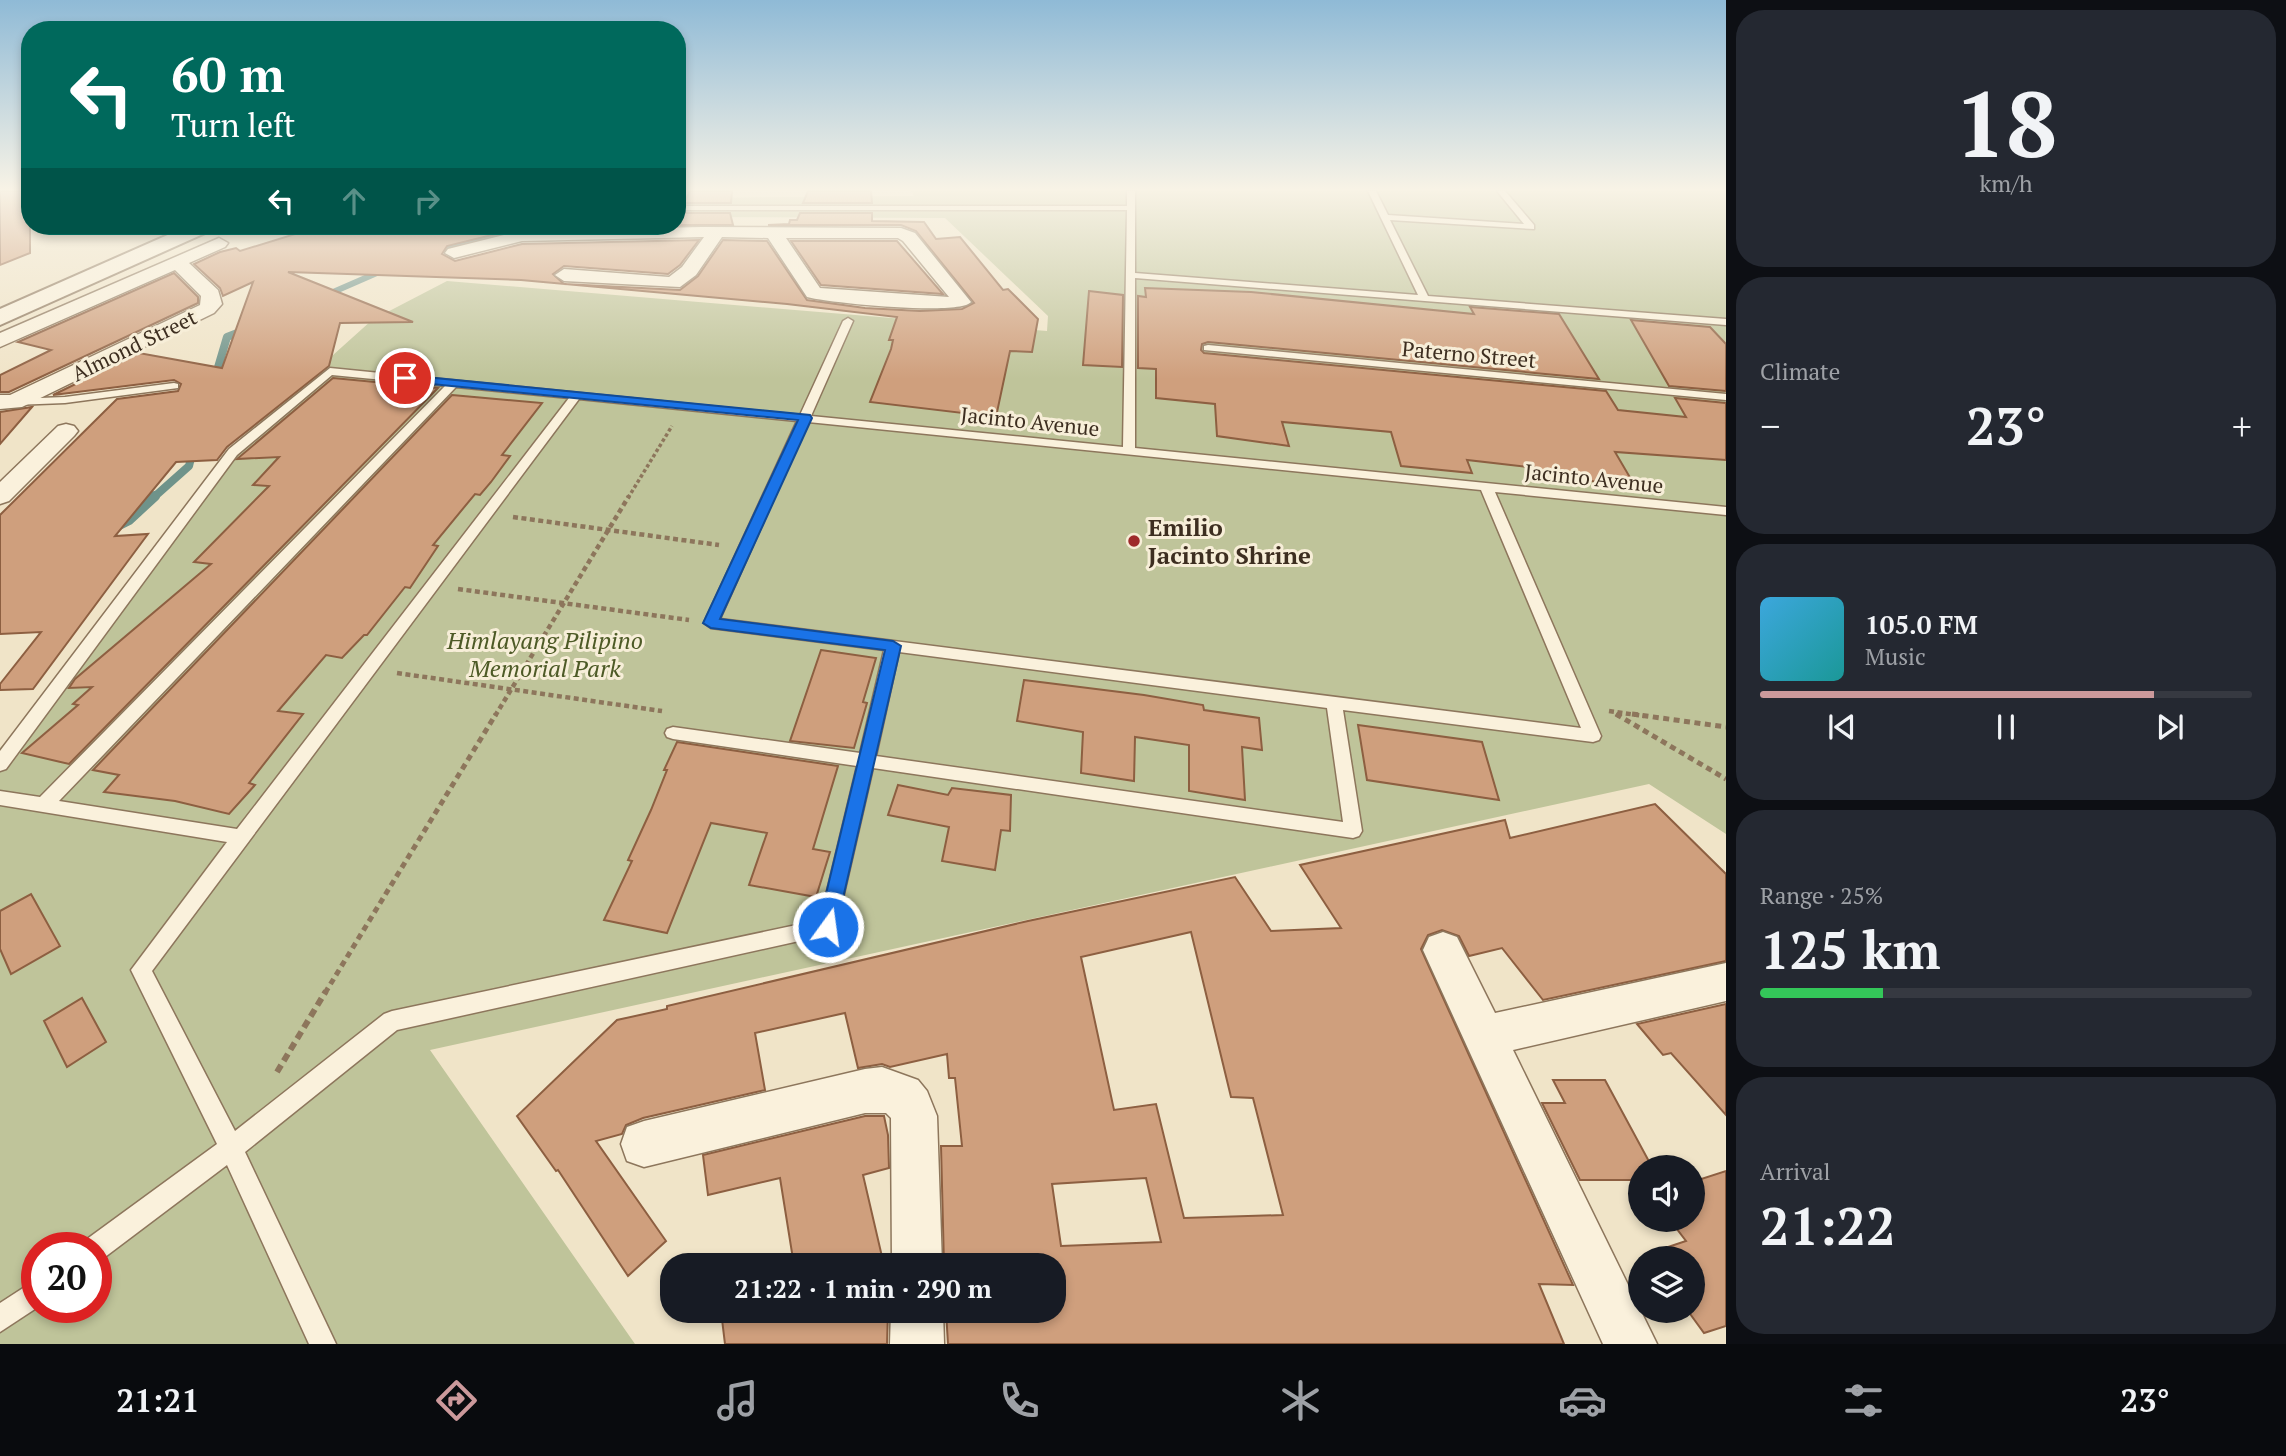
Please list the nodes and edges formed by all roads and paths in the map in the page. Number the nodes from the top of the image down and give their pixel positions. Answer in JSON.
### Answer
{"nodes":[{"id":1,"x":108,"y":254,"type":"edge"},
{"id":2,"x":162,"y":254,"type":"edge"},
{"id":3,"x":186,"y":254,"type":"edge"},
{"id":4,"x":702,"y":254,"type":"edge"},
{"id":5,"x":788,"y":254,"type":"edge"},
{"id":6,"x":922,"y":254,"type":"edge"},
{"id":7,"x":1130,"y":254,"type":"edge"},
{"id":8,"x":1403,"y":254,"type":"edge"},
{"id":9,"x":176,"y":261,"type":"junction"},
{"id":10,"x":564,"y":275,"type":"dead end"},
{"id":11,"x":1130,"y":275,"type":"junction"},
{"id":12,"x":0,"y":299,"type":"edge"},
{"id":13,"x":1425,"y":299,"type":"junction"},
{"id":14,"x":0,"y":318,"type":"edge"},
{"id":15,"x":848,"y":321,"type":"dead end"},
{"id":16,"x":1726,"y":321,"type":"edge"},
{"id":17,"x":0,"y":341,"type":"edge"},
{"id":18,"x":1208,"y":348,"type":"dead end"},
{"id":19,"x":454,"y":383,"type":"junction"},
{"id":20,"x":174,"y":386,"type":"dead end"},
{"id":21,"x":577,"y":395,"type":"junction"},
{"id":22,"x":1726,"y":397,"type":"edge"},
{"id":23,"x":7,"y":402,"type":"edge"},
{"id":24,"x":684,"y":406,"type":"junction"},
{"id":25,"x":806,"y":418,"type":"junction"},
{"id":26,"x":66,"y":431,"type":"dead end"},
{"id":27,"x":1129,"y":450,"type":"junction"},
{"id":28,"x":1486,"y":486,"type":"junction"},
{"id":29,"x":0,"y":496,"type":"edge"},
{"id":30,"x":1726,"y":511,"type":"edge"},
{"id":31,"x":487,"y":514,"type":"junction"},
{"id":32,"x":608,"y":530,"type":"junction"},
{"id":33,"x":744,"y":549,"type":"junction"},
{"id":34,"x":432,"y":586,"type":"junction"},
{"id":35,"x":563,"y":603,"type":"junction"},
{"id":36,"x":711,"y":623,"type":"junction"},
{"id":37,"x":893,"y":646,"type":"junction"},
{"id":38,"x":369,"y":670,"type":"junction"},
{"id":39,"x":510,"y":689,"type":"junction"},
{"id":40,"x":1334,"y":702,"type":"junction"},
{"id":41,"x":1581,"y":707,"type":"junction"},
{"id":42,"x":1613,"y":712,"type":"junction"},
{"id":43,"x":1726,"y":727,"type":"edge"},
{"id":44,"x":673,"y":733,"type":"joint"},
{"id":45,"x":867,"y":761,"type":"junction"},
{"id":46,"x":0,"y":764,"type":"edge"},
{"id":47,"x":1726,"y":779,"type":"edge"},
{"id":48,"x":0,"y":798,"type":"edge"},
{"id":49,"x":44,"y":805,"type":"junction"},
{"id":50,"x":240,"y":837,"type":"junction"},
{"id":51,"x":1443,"y":950,"type":"dead end"},
{"id":52,"x":1726,"y":982,"type":"edge"},
{"id":53,"x":1484,"y":1036,"type":"junction"},
{"id":54,"x":274,"y":1076,"type":"dead end"},
{"id":55,"x":644,"y":1144,"type":"dead end"},
{"id":56,"x":230,"y":1148,"type":"junction"},
{"id":57,"x":112,"y":1236,"type":"edge"},
{"id":58,"x":916,"y":1253,"type":"edge"},
{"id":59,"x":21,"y":1304,"type":"edge"},
{"id":60,"x":0,"y":1319,"type":"edge"},
{"id":61,"x":917,"y":1323,"type":"edge"},
{"id":62,"x":323,"y":1344,"type":"edge"},
{"id":63,"x":917,"y":1344,"type":"edge"},
{"id":64,"x":1630,"y":1344,"type":"edge"}],
"edges":[{"from":1,"to":12,"type":"street"},
{"from":2,"to":14,"type":"street"},
{"from":3,"to":9,"type":"street"},
{"from":4,"to":10,"type":"street"},
{"from":5,"to":6,"type":"street"},
{"from":7,"to":11,"type":"lane"},
{"from":8,"to":13,"type":"lane"},
{"from":9,"to":17,"type":"street"},
{"from":9,"to":23,"type":"street","name":"Almond Street"},
{"from":11,"to":13,"type":"lane"},
{"from":11,"to":27,"type":"lane"},
{"from":13,"to":16,"type":"lane"},
{"from":15,"to":25,"type":"lane"},
{"from":18,"to":22,"type":"lane","name":"Paterno Street"},
{"from":19,"to":21,"type":"lane","name":"Jacinto Avenue"},
{"from":19,"to":46,"type":"lane","name":"Jacinto Avenue"},
{"from":19,"to":49,"type":"lane"},
{"from":20,"to":23,"type":"lane"},
{"from":21,"to":24,"type":"lane","name":"Jacinto Avenue"},
{"from":21,"to":31,"type":"lane"},
{"from":24,"to":25,"type":"lane","name":"Jacinto Avenue"},
{"from":24,"to":32,"type":"path"},
{"from":25,"to":27,"type":"lane","name":"Jacinto Avenue"},
{"from":25,"to":33,"type":"lane"},
{"from":26,"to":29,"type":"street"},
{"from":27,"to":28,"type":"lane","name":"Jacinto Avenue"},
{"from":28,"to":30,"type":"lane","name":"Jacinto Avenue"},
{"from":28,"to":41,"type":"lane"},
{"from":31,"to":32,"type":"path"},
{"from":31,"to":34,"type":"lane"},
{"from":32,"to":33,"type":"path"},
{"from":32,"to":35,"type":"path"},
{"from":33,"to":36,"type":"lane"},
{"from":34,"to":35,"type":"path"},
{"from":34,"to":38,"type":"lane"},
{"from":35,"to":36,"type":"path"},
{"from":35,"to":39,"type":"path"},
{"from":36,"to":37,"type":"lane"},
{"from":37,"to":40,"type":"lane"},
{"from":37,"to":45,"type":"lane"},
{"from":38,"to":39,"type":"path"},
{"from":38,"to":50,"type":"lane"},
{"from":39,"to":44,"type":"path"},
{"from":39,"to":54,"type":"path"},
{"from":40,"to":41,"type":"lane"},
{"from":40,"to":45,"type":"lane"},
{"from":41,"to":42,"type":"path"},
{"from":42,"to":43,"type":"path"},
{"from":42,"to":47,"type":"path"},
{"from":44,"to":45,"type":"lane"},
{"from":45,"to":56,"type":"lane"},
{"from":48,"to":49,"type":"lane"},
{"from":49,"to":50,"type":"lane"},
{"from":50,"to":56,"type":"lane"},
{"from":51,"to":53,"type":"street"},
{"from":52,"to":53,"type":"street"},
{"from":53,"to":64,"type":"street"},
{"from":55,"to":58,"type":"street"},
{"from":56,"to":57,"type":"lane"},
{"from":56,"to":62,"type":"lane"},
{"from":59,"to":60,"type":"lane"},
{"from":61,"to":63,"type":"street"}]}
